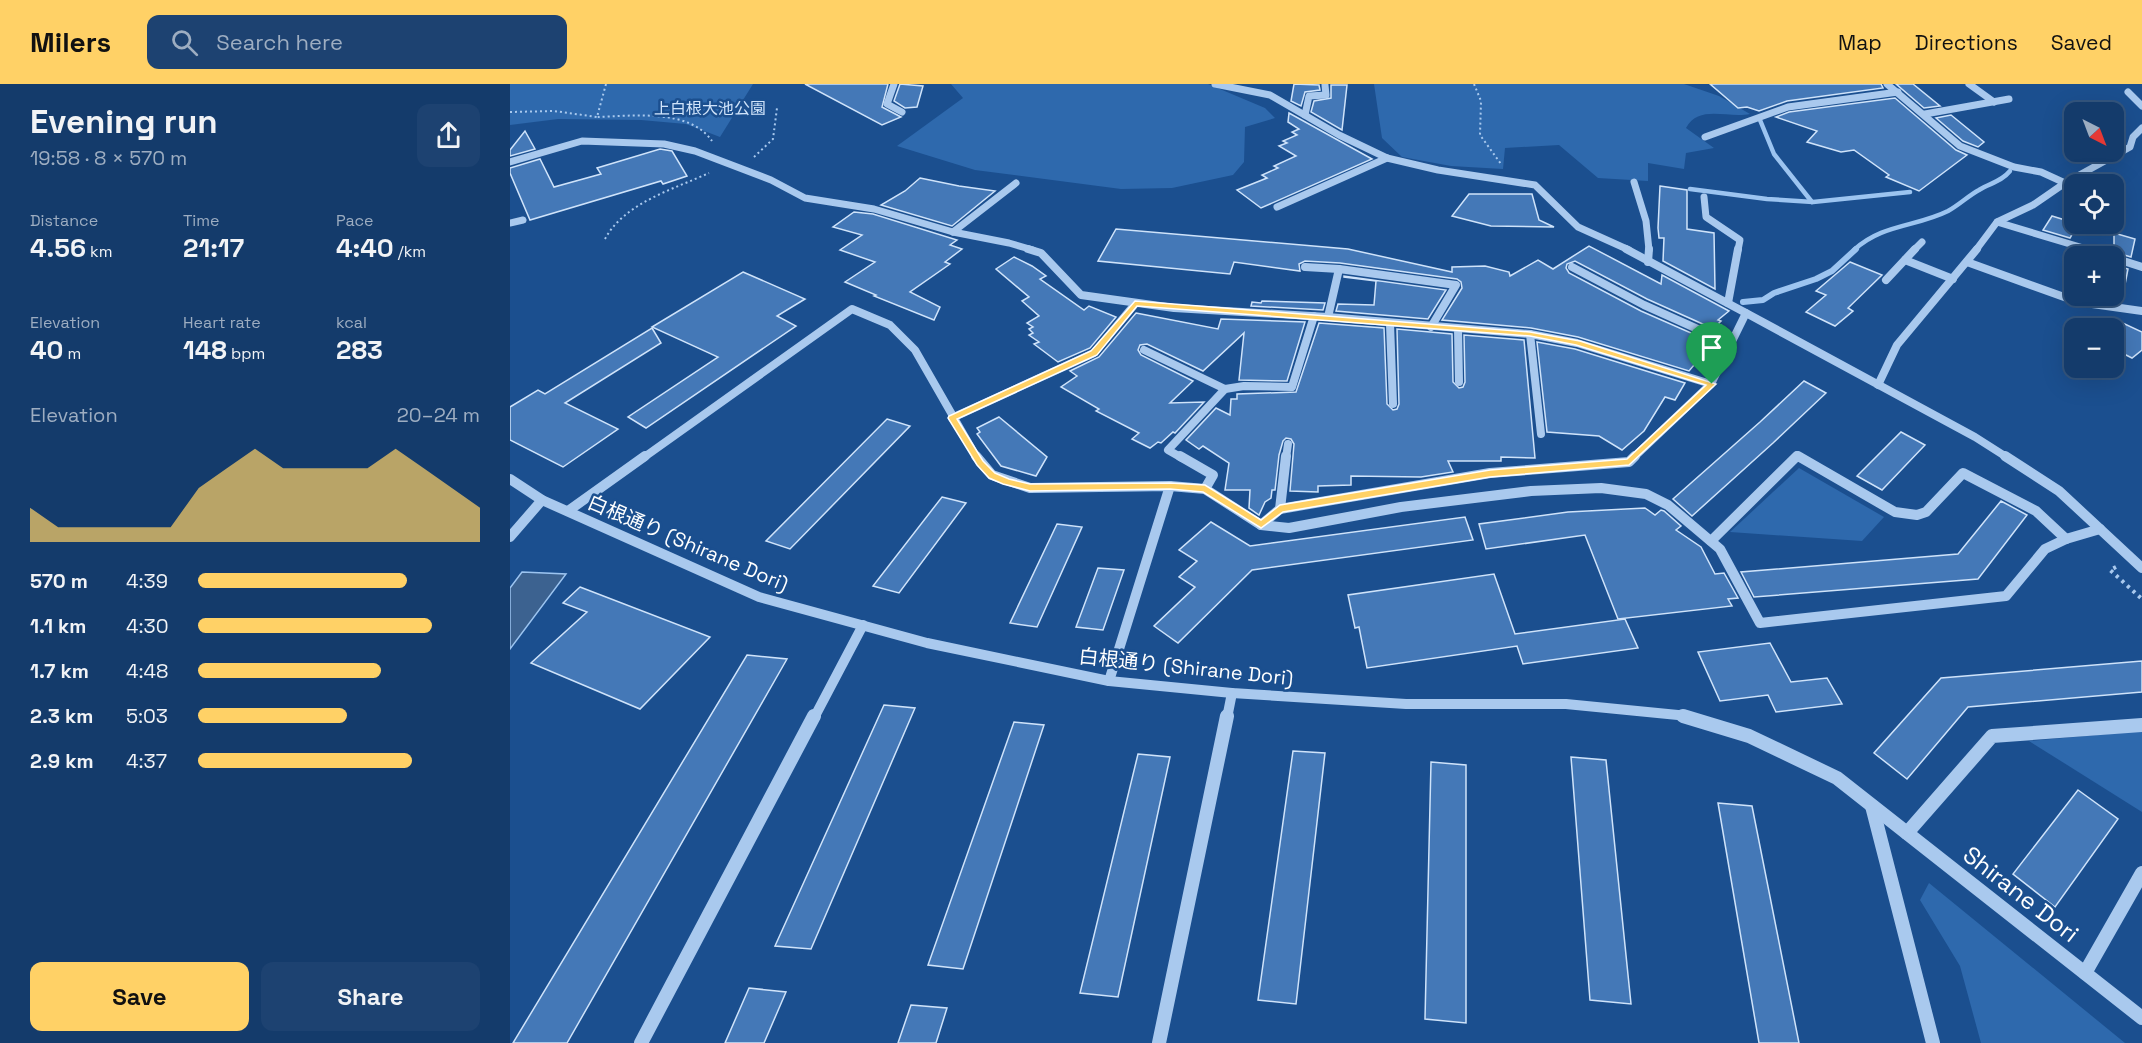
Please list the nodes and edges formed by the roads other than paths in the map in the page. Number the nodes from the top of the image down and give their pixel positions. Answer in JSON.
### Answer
{"nodes":[{"id":1,"x":894,"y":84,"type":"edge"},
{"id":2,"x":1215,"y":84,"type":"edge"},
{"id":3,"x":1887,"y":84,"type":"edge"},
{"id":4,"x":1970,"y":84,"type":"edge"},
{"id":5,"x":1325,"y":85,"type":"edge"},
{"id":6,"x":1898,"y":92,"type":"junction"},
{"id":7,"x":2128,"y":92,"type":"dead end"},
{"id":8,"x":2009,"y":99,"type":"dead end"},
{"id":9,"x":1994,"y":102,"type":"junction"},
{"id":10,"x":2142,"y":106,"type":"edge"},
{"id":11,"x":902,"y":112,"type":"dead end"},
{"id":12,"x":1925,"y":114,"type":"junction"},
{"id":13,"x":1305,"y":115,"type":"junction"},
{"id":14,"x":2142,"y":128,"type":"edge"},
{"id":15,"x":1705,"y":137,"type":"dead end"},
{"id":16,"x":1388,"y":158,"type":"junction"},
{"id":17,"x":510,"y":162,"type":"edge"},
{"id":18,"x":2081,"y":174,"type":"edge"},
{"id":19,"x":1634,"y":182,"type":"dead end"},
{"id":20,"x":1016,"y":183,"type":"dead end"},
{"id":21,"x":2064,"y":183,"type":"edge"},
{"id":22,"x":2064,"y":184,"type":"edge"},
{"id":23,"x":1704,"y":197,"type":"dead end"},
{"id":24,"x":1277,"y":207,"type":"dead end"},
{"id":25,"x":523,"y":220,"type":"dead end"},
{"id":26,"x":1997,"y":222,"type":"junction"},
{"id":27,"x":510,"y":224,"type":"edge"},
{"id":28,"x":953,"y":232,"type":"junction"},
{"id":29,"x":1922,"y":242,"type":"dead end"},
{"id":30,"x":2075,"y":246,"type":"edge"},
{"id":31,"x":1905,"y":260,"type":"junction"},
{"id":32,"x":2124,"y":261,"type":"edge"},
{"id":33,"x":1648,"y":262,"type":"junction"},
{"id":34,"x":1967,"y":262,"type":"junction"},
{"id":35,"x":1305,"y":267,"type":"dead end"},
{"id":36,"x":1572,"y":267,"type":"dead end"},
{"id":37,"x":2142,"y":267,"type":"edge"},
{"id":38,"x":1339,"y":269,"type":"junction"},
{"id":39,"x":1953,"y":279,"type":"junction"},
{"id":40,"x":1887,"y":280,"type":"dead end"},
{"id":41,"x":1728,"y":303,"type":"junction"},
{"id":42,"x":1135,"y":304,"type":"junction"},
{"id":43,"x":2142,"y":311,"type":"edge"},
{"id":44,"x":1746,"y":313,"type":"junction"},
{"id":45,"x":1314,"y":316,"type":"junction"},
{"id":46,"x":1328,"y":317,"type":"junction"},
{"id":47,"x":1390,"y":324,"type":"junction"},
{"id":48,"x":1431,"y":327,"type":"junction"},
{"id":49,"x":1458,"y":329,"type":"junction"},
{"id":50,"x":1530,"y":334,"type":"junction"},
{"id":51,"x":1731,"y":344,"type":"junction"},
{"id":52,"x":1144,"y":350,"type":"dead end"},
{"id":53,"x":1459,"y":382,"type":"dead end"},
{"id":54,"x":1712,"y":384,"type":"junction"},
{"id":55,"x":1878,"y":385,"type":"junction"},
{"id":56,"x":1225,"y":389,"type":"junction"},
{"id":57,"x":1394,"y":404,"type":"dead end"},
{"id":58,"x":952,"y":418,"type":"junction"},
{"id":59,"x":1541,"y":434,"type":"dead end"},
{"id":60,"x":1288,"y":444,"type":"dead end"},
{"id":61,"x":510,"y":479,"type":"edge"},
{"id":62,"x":1170,"y":486,"type":"junction"},
{"id":63,"x":1205,"y":489,"type":"junction"},
{"id":64,"x":542,"y":500,"type":"junction"},
{"id":65,"x":1280,"y":509,"type":"junction"},
{"id":66,"x":568,"y":511,"type":"junction"},
{"id":67,"x":1261,"y":525,"type":"junction"},
{"id":68,"x":2100,"y":529,"type":"junction"},
{"id":69,"x":510,"y":537,"type":"edge"},
{"id":70,"x":2066,"y":539,"type":"junction"},
{"id":71,"x":1711,"y":541,"type":"junction"},
{"id":72,"x":2142,"y":568,"type":"edge"},
{"id":73,"x":863,"y":626,"type":"junction"},
{"id":74,"x":1108,"y":681,"type":"junction"},
{"id":75,"x":1232,"y":693,"type":"junction"},
{"id":76,"x":2142,"y":725,"type":"edge"},
{"id":77,"x":1872,"y":806,"type":"junction"},
{"id":78,"x":1907,"y":833,"type":"junction"},
{"id":79,"x":2142,"y":873,"type":"edge"},
{"id":80,"x":2085,"y":972,"type":"junction"},
{"id":81,"x":2142,"y":1018,"type":"edge"},
{"id":82,"x":641,"y":1043,"type":"edge"},
{"id":83,"x":1159,"y":1043,"type":"edge"},
{"id":84,"x":1933,"y":1043,"type":"edge"}],
"edges":[{"from":1,"to":11,"type":"street"},
{"from":2,"to":13,"type":"street"},
{"from":3,"to":6,"type":"street"},
{"from":4,"to":9,"type":"street"},
{"from":5,"to":13,"type":"street"},
{"from":6,"to":12,"type":"street"},
{"from":6,"to":15,"type":"street"},
{"from":7,"to":10,"type":"street"},
{"from":8,"to":9,"type":"street"},
{"from":9,"to":12,"type":"street"},
{"from":12,"to":21,"type":"street"},
{"from":13,"to":16,"type":"street"},
{"from":14,"to":18,"type":"street"},
{"from":16,"to":24,"type":"street"},
{"from":16,"to":33,"type":"street"},
{"from":17,"to":28,"type":"street"},
{"from":19,"to":33,"type":"street"},
{"from":20,"to":28,"type":"street"},
{"from":22,"to":26,"type":"street"},
{"from":23,"to":41,"type":"street"},
{"from":25,"to":27,"type":"street"},
{"from":26,"to":30,"type":"street"},
{"from":26,"to":34,"type":"street"},
{"from":28,"to":42,"type":"street"},
{"from":29,"to":31,"type":"street"},
{"from":31,"to":39,"type":"street"},
{"from":31,"to":40,"type":"street"},
{"from":32,"to":37,"type":"street"},
{"from":33,"to":41,"type":"street"},
{"from":34,"to":39,"type":"street"},
{"from":34,"to":43,"type":"street"},
{"from":35,"to":38,"type":"street"},
{"from":36,"to":51,"type":"street"},
{"from":38,"to":46,"type":"street"},
{"from":38,"to":48,"type":"street"},
{"from":39,"to":55,"type":"street"},
{"from":41,"to":44,"type":"street"},
{"from":42,"to":45,"type":"street"},
{"from":42,"to":58,"type":"street"},
{"from":44,"to":51,"type":"street"},
{"from":44,"to":55,"type":"street"},
{"from":45,"to":46,"type":"street"},
{"from":45,"to":56,"type":"street"},
{"from":46,"to":47,"type":"street"},
{"from":47,"to":48,"type":"street"},
{"from":47,"to":57,"type":"street"},
{"from":48,"to":49,"type":"street"},
{"from":49,"to":50,"type":"street"},
{"from":49,"to":53,"type":"street"},
{"from":50,"to":54,"type":"street"},
{"from":50,"to":59,"type":"street"},
{"from":51,"to":54,"type":"street"},
{"from":52,"to":56,"type":"street"},
{"from":54,"to":65,"type":"street"},
{"from":55,"to":68,"type":"street"},
{"from":56,"to":63,"type":"street"},
{"from":58,"to":62,"type":"street"},
{"from":58,"to":66,"type":"street"},
{"from":60,"to":65,"type":"street"},
{"from":61,"to":64,"type":"street","name":"白根通り (Shirane Dori)"},
{"from":62,"to":63,"type":"street"},
{"from":62,"to":74,"type":"street"},
{"from":63,"to":67,"type":"street"},
{"from":64,"to":66,"type":"street","name":"白根通り (Shirane Dori)"},
{"from":64,"to":69,"type":"street"},
{"from":65,"to":67,"type":"street"},
{"from":66,"to":73,"type":"street","name":"白根通り (Shirane Dori)"},
{"from":67,"to":71,"type":"street"},
{"from":68,"to":70,"type":"street"},
{"from":68,"to":72,"type":"street"},
{"from":70,"to":71,"type":"street"},
{"from":70,"to":71,"type":"street"},
{"from":73,"to":74,"type":"street","name":"白根通り (Shirane Dori)"},
{"from":73,"to":82,"type":"street"},
{"from":74,"to":75,"type":"street","name":"白根通り (Shirane Dori)"},
{"from":75,"to":77,"type":"street","name":"白根通り (Shirane Dori)"},
{"from":75,"to":83,"type":"street"},
{"from":76,"to":78,"type":"street"},
{"from":77,"to":78,"type":"street","name":"Shirane Dori"},
{"from":77,"to":84,"type":"street"},
{"from":78,"to":80,"type":"street","name":"Shirane Dori"},
{"from":79,"to":80,"type":"street"},
{"from":80,"to":81,"type":"street","name":"Shirane Dori"}]}
